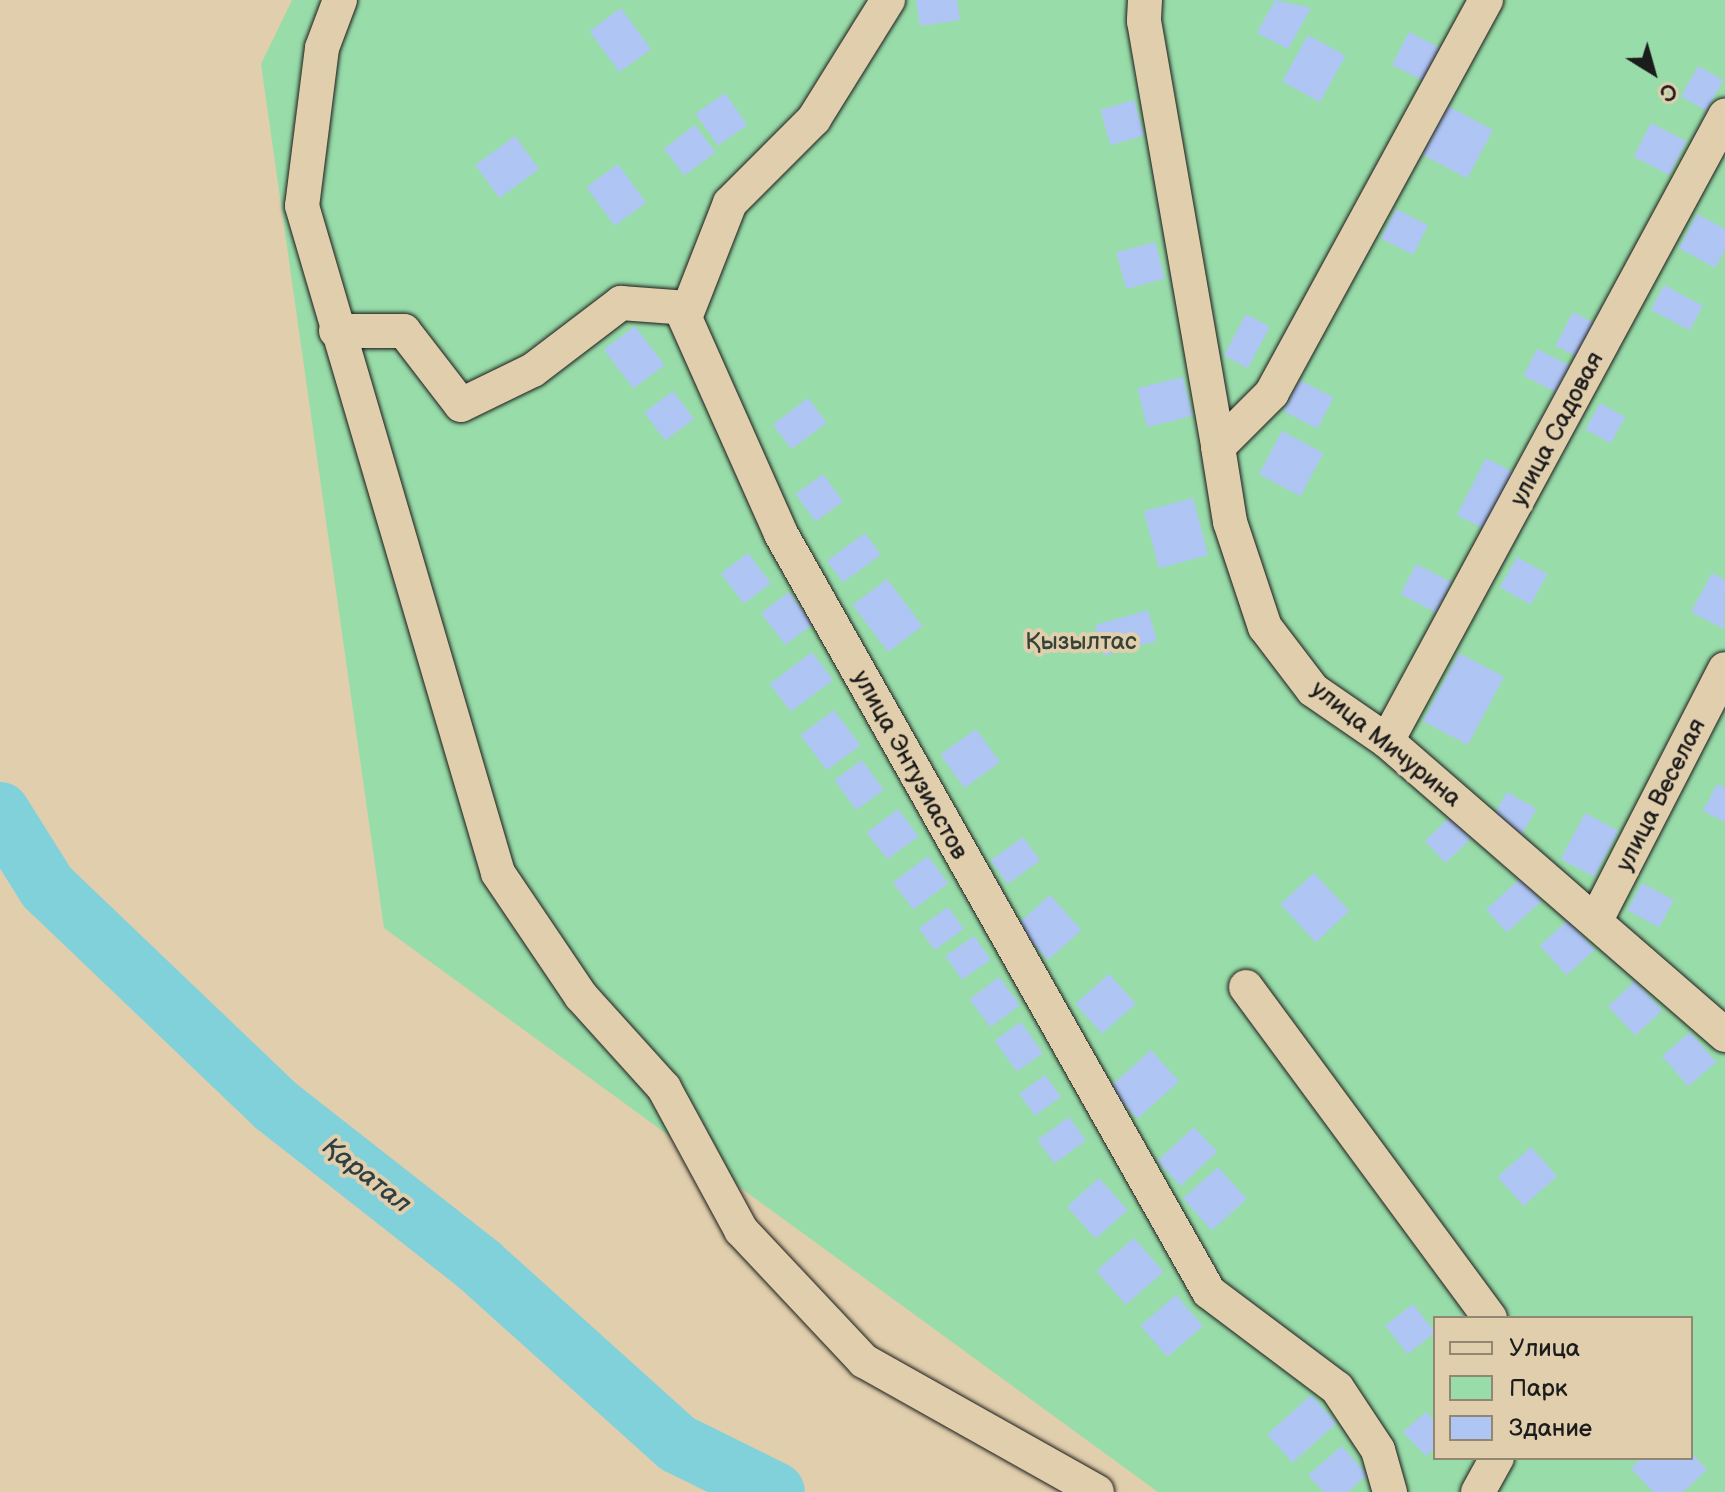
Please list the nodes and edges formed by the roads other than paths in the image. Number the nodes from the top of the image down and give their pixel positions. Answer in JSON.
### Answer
{"nodes":[{"id":1,"x":340,"y":0,"type":"edge"},
{"id":2,"x":888,"y":0,"type":"edge"},
{"id":3,"x":1145,"y":0,"type":"edge"},
{"id":4,"x":1486,"y":0,"type":"edge"},
{"id":5,"x":1725,"y":116,"type":"edge"},
{"id":6,"x":688,"y":308,"type":"junction"},
{"id":7,"x":336,"y":331,"type":"junction"},
{"id":8,"x":1218,"y":447,"type":"junction"},
{"id":9,"x":1725,"y":669,"type":"edge"},
{"id":10,"x":1387,"y":741,"type":"junction"},
{"id":11,"x":1596,"y":920,"type":"junction"},
{"id":12,"x":1246,"y":987,"type":"dead end"},
{"id":13,"x":1725,"y":1035,"type":"edge"},
{"id":14,"x":1489,"y":1316,"type":"edge"},
{"id":15,"x":1496,"y":1460,"type":"edge"},
{"id":16,"x":1097,"y":1492,"type":"edge"},
{"id":17,"x":1390,"y":1492,"type":"edge"},
{"id":18,"x":1478,"y":1492,"type":"edge"}],
"edges":[{"from":1,"to":7,"type":"street"},
{"from":2,"to":6,"type":"street"},
{"from":3,"to":8,"type":"street","name":"улица Мичурина"},
{"from":4,"to":8,"type":"street"},
{"from":5,"to":10,"type":"street","name":"улица Садовая"},
{"from":6,"to":7,"type":"street"},
{"from":6,"to":17,"type":"street","name":"улица Энтузиастов"},
{"from":7,"to":16,"type":"street"},
{"from":8,"to":10,"type":"street","name":"улица Мичурина"},
{"from":9,"to":11,"type":"street","name":"улица Веселая"},
{"from":10,"to":11,"type":"street","name":"улица Мичурина"},
{"from":11,"to":13,"type":"street","name":"улица Мичурина"},
{"from":12,"to":14,"type":"street"},
{"from":15,"to":18,"type":"street"}]}
